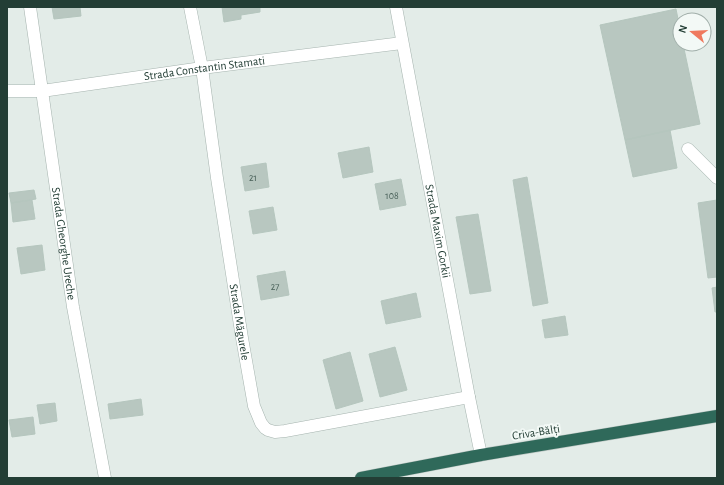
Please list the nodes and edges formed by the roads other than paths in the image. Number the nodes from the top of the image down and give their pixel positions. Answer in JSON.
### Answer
{"nodes":[{"id":1,"x":30,"y":7,"type":"edge"},
{"id":2,"x":190,"y":7,"type":"edge"},
{"id":3,"x":396,"y":7,"type":"edge"},
{"id":4,"x":402,"y":43,"type":"junction"},
{"id":5,"x":202,"y":68,"type":"junction"},
{"id":6,"x":7,"y":91,"type":"edge"},
{"id":7,"x":42,"y":91,"type":"junction"},
{"id":8,"x":688,"y":150,"type":"dead end"},
{"id":9,"x":717,"y":178,"type":"edge"},
{"id":10,"x":469,"y":397,"type":"junction"},
{"id":11,"x":717,"y":416,"type":"edge"},
{"id":12,"x":481,"y":455,"type":"junction"},
{"id":13,"x":105,"y":478,"type":"edge"},
{"id":14,"x":361,"y":478,"type":"edge"}],
"edges":[{"from":1,"to":7,"type":"street","name":"Strada Gheorghe Ureche"},
{"from":2,"to":5,"type":"street","name":"Strada Măgurele"},
{"from":3,"to":4,"type":"street","name":"Strada Maxim Gorkii"},
{"from":4,"to":5,"type":"street","name":"Strada Constantin Stamati"},
{"from":4,"to":10,"type":"street","name":"Strada Maxim Gorkii"},
{"from":5,"to":7,"type":"street","name":"Strada Constantin Stamati"},
{"from":5,"to":10,"type":"street","name":"Strada Măgurele"},
{"from":6,"to":7,"type":"street","name":"Strada Constantin Stamati"},
{"from":7,"to":13,"type":"street","name":"Strada Gheorghe Ureche"},
{"from":8,"to":9,"type":"street"},
{"from":10,"to":12,"type":"street","name":"Strada Maxim Gorkii"},
{"from":11,"to":12,"type":"highway","name":"Criva-Bălți"},
{"from":12,"to":14,"type":"highway","name":"Criva-Bălți"}]}
